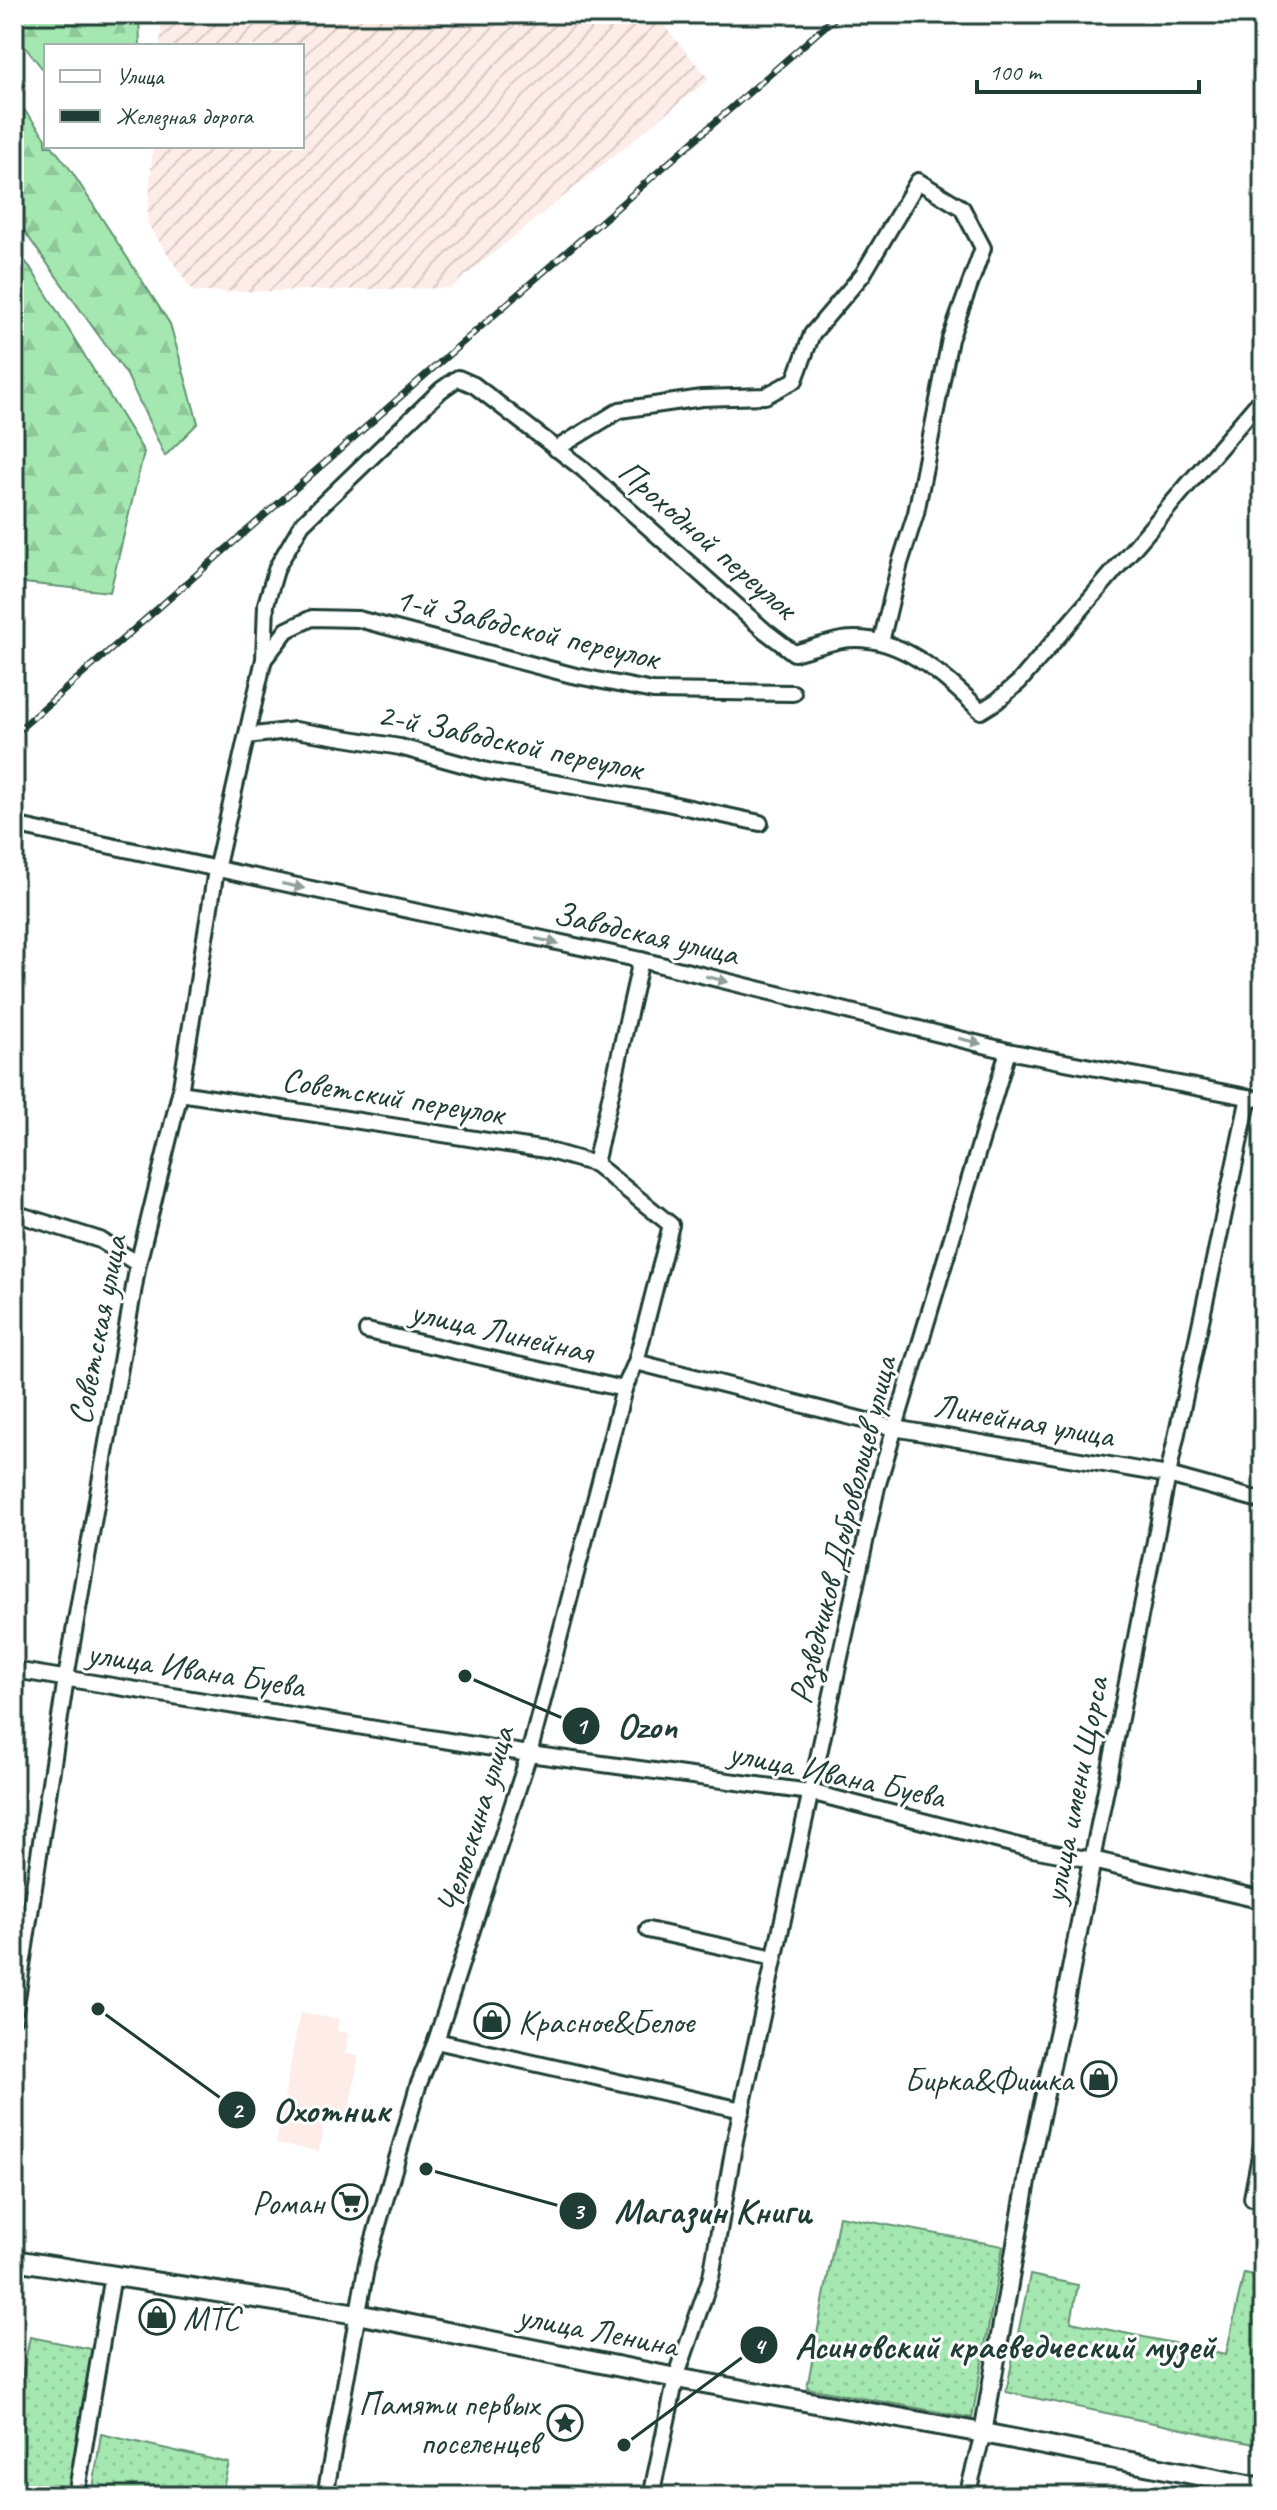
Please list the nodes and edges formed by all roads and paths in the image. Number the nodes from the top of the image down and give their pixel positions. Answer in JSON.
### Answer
{"nodes":[{"id":1,"x":458,"y":378,"type":"joint"},
{"id":2,"x":1263,"y":397,"type":"edge"},
{"id":3,"x":556,"y":449,"type":"junction"},
{"id":4,"x":881,"y":642,"type":"junction"},
{"id":5,"x":264,"y":659,"type":"junction"},
{"id":6,"x":793,"y":693,"type":"dead end"},
{"id":7,"x":247,"y":736,"type":"junction"},
{"id":8,"x":760,"y":823,"type":"dead end"},
{"id":9,"x":15,"y":832,"type":"edge"},
{"id":10,"x":216,"y":870,"type":"junction"},
{"id":11,"x":641,"y":960,"type":"junction"},
{"id":12,"x":1008,"y":1051,"type":"junction"},
{"id":13,"x":180,"y":1093,"type":"junction"},
{"id":14,"x":1256,"y":1098,"type":"edge"},
{"id":15,"x":595,"y":1164,"type":"junction"},
{"id":16,"x":14,"y":1213,"type":"edge"},
{"id":17,"x":138,"y":1264,"type":"junction"},
{"id":18,"x":367,"y":1331,"type":"dead end"},
{"id":19,"x":636,"y":1362,"type":"junction"},
{"id":20,"x":624,"y":1389,"type":"junction"},
{"id":21,"x":894,"y":1428,"type":"junction"},
{"id":22,"x":1168,"y":1475,"type":"junction"},
{"id":23,"x":1263,"y":1501,"type":"edge"},
{"id":24,"x":14,"y":1670,"type":"edge"},
{"id":25,"x":66,"y":1678,"type":"junction"},
{"id":26,"x":529,"y":1754,"type":"junction"},
{"id":27,"x":810,"y":1792,"type":"junction"},
{"id":28,"x":1092,"y":1860,"type":"junction"},
{"id":29,"x":1263,"y":1900,"type":"edge"},
{"id":30,"x":648,"y":1930,"type":"dead end"},
{"id":31,"x":774,"y":1958,"type":"junction"},
{"id":32,"x":14,"y":2018,"type":"edge"},
{"id":33,"x":436,"y":2041,"type":"junction"},
{"id":34,"x":742,"y":2110,"type":"junction"},
{"id":35,"x":1263,"y":2140,"type":"edge"},
{"id":36,"x":1252,"y":2198,"type":"dead end"},
{"id":37,"x":14,"y":2260,"type":"edge"},
{"id":38,"x":113,"y":2275,"type":"junction"},
{"id":39,"x":357,"y":2314,"type":"junction"},
{"id":40,"x":676,"y":2378,"type":"junction"},
{"id":41,"x":983,"y":2433,"type":"junction"},
{"id":42,"x":1263,"y":2488,"type":"edge"},
{"id":43,"x":76,"y":2496,"type":"edge"},
{"id":44,"x":325,"y":2496,"type":"edge"},
{"id":45,"x":651,"y":2496,"type":"edge"},
{"id":46,"x":967,"y":2496,"type":"edge"}],
"edges":[{"from":1,"to":3,"type":"street","name":"Проходной переулок"},
{"from":1,"to":5,"type":"street","name":"Советская улица"},
{"from":2,"to":4,"type":"street","name":"Проходной переулок"},
{"from":3,"to":4,"type":"street","name":"Проходной переулок"},
{"from":3,"to":4,"type":"street"},
{"from":5,"to":6,"type":"street","name":"1-й Заводской переулок"},
{"from":5,"to":7,"type":"street","name":"Советская улица"},
{"from":7,"to":8,"type":"street","name":"2-й Заводской переулок"},
{"from":7,"to":10,"type":"street","name":"Советская улица"},
{"from":9,"to":10,"type":"street","name":"Заводская улица"},
{"from":10,"to":11,"type":"street","name":"Заводская улица","one_way":true},
{"from":10,"to":13,"type":"street","name":"Советская улица"},
{"from":11,"to":12,"type":"street","name":"Заводская улица","one_way":true},
{"from":11,"to":15,"type":"street"},
{"from":12,"to":14,"type":"street","name":"Заводская улица"},
{"from":12,"to":21,"type":"street","name":"Разведчиков Добровольцев улица"},
{"from":13,"to":15,"type":"street","name":"Советский переулок"},
{"from":13,"to":17,"type":"street","name":"Советская улица"},
{"from":14,"to":22,"type":"street","name":"улица имени Щорса"},
{"from":15,"to":19,"type":"street","name":"Челюскина улица"},
{"from":16,"to":17,"type":"street"},
{"from":17,"to":25,"type":"street","name":"Советская улица"},
{"from":18,"to":20,"type":"street","name":"улица Линейная"},
{"from":19,"to":20,"type":"street","name":"Челюскина улица"},
{"from":19,"to":21,"type":"street","name":"Линейная улица"},
{"from":20,"to":26,"type":"street","name":"Челюскина улица"},
{"from":21,"to":22,"type":"street","name":"Линейная улица"},
{"from":21,"to":27,"type":"street","name":"Разведчиков Добровольцев улица"},
{"from":22,"to":23,"type":"street","name":"Линейная улица"},
{"from":22,"to":28,"type":"street","name":"улица имени Щорса"},
{"from":24,"to":25,"type":"street","name":"улица Ивана Буева"},
{"from":25,"to":26,"type":"street","name":"улица Ивана Буева"},
{"from":25,"to":32,"type":"street","name":"Советская улица"},
{"from":26,"to":27,"type":"street","name":"улица Ивана Буева"},
{"from":26,"to":33,"type":"street","name":"Челюскина улица"},
{"from":27,"to":28,"type":"street","name":"улица Ивана Буева"},
{"from":27,"to":31,"type":"street","name":"Разведчиков Добровольцев улица"},
{"from":28,"to":29,"type":"street","name":"улица Ивана Буева"},
{"from":28,"to":41,"type":"street","name":"улица имени Щорса"},
{"from":30,"to":31,"type":"street"},
{"from":31,"to":34,"type":"street","name":"Разведчиков Добровольцев улица"},
{"from":33,"to":34,"type":"street"},
{"from":33,"to":39,"type":"street","name":"Челюскина улица"},
{"from":34,"to":40,"type":"street","name":"Разведчиков Добровольцев улица"},
{"from":35,"to":36,"type":"street"},
{"from":37,"to":38,"type":"main road","name":"улица Ленина"},
{"from":38,"to":39,"type":"main road","name":"улица Ленина"},
{"from":38,"to":43,"type":"street"},
{"from":39,"to":40,"type":"main road","name":"улица Ленина"},
{"from":39,"to":44,"type":"street","name":"Челюскина улица"},
{"from":40,"to":41,"type":"main road","name":"улица Ленина"},
{"from":40,"to":45,"type":"street","name":"Разведчиков Добровольцев улица"},
{"from":41,"to":42,"type":"main road","name":"улица Ленина"},
{"from":41,"to":46,"type":"street","name":"улица имени Щорса"}]}
